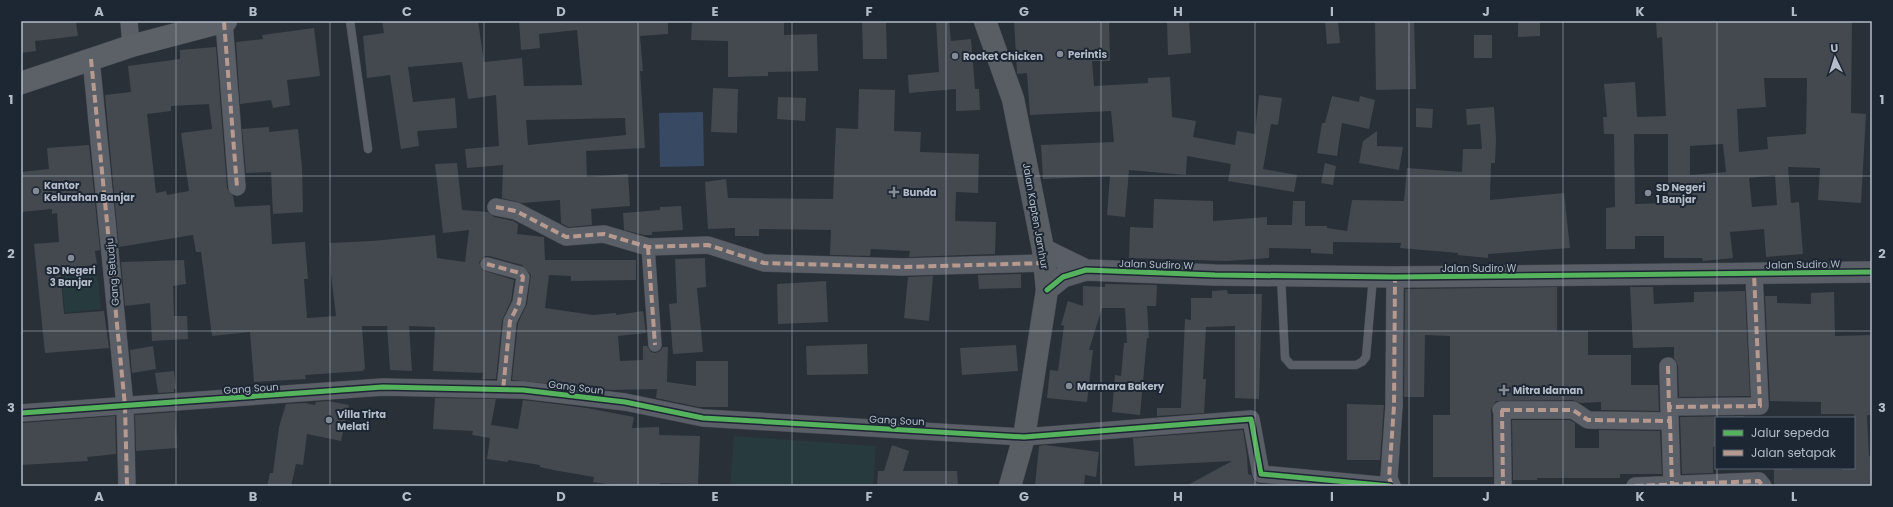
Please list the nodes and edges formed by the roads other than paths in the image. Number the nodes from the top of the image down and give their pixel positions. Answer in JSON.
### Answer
{"nodes":[{"id":1,"x":129,"y":21,"type":"edge"},
{"id":2,"x":225,"y":21,"type":"edge"},
{"id":3,"x":350,"y":21,"type":"edge"},
{"id":4,"x":985,"y":21,"type":"edge"},
{"id":5,"x":131,"y":46,"type":"junction"},
{"id":6,"x":91,"y":59,"type":"junction"},
{"id":7,"x":21,"y":83,"type":"edge"},
{"id":8,"x":368,"y":149,"type":"dead end"},
{"id":9,"x":238,"y":187,"type":"dead end"},
{"id":10,"x":496,"y":207,"type":"dead end"},
{"id":11,"x":648,"y":247,"type":"junction"},
{"id":12,"x":1044,"y":256,"type":"junction"},
{"id":13,"x":487,"y":264,"type":"dead end"},
{"id":14,"x":1086,"y":270,"type":"junction"},
{"id":15,"x":1872,"y":272,"type":"edge"},
{"id":16,"x":1754,"y":274,"type":"junction"},
{"id":17,"x":1281,"y":275,"type":"junction"},
{"id":18,"x":1373,"y":277,"type":"junction"},
{"id":19,"x":1395,"y":277,"type":"junction"},
{"id":20,"x":1047,"y":290,"type":"junction"},
{"id":21,"x":655,"y":345,"type":"dead end"},
{"id":22,"x":1668,"y":366,"type":"dead end"},
{"id":23,"x":502,"y":390,"type":"junction"},
{"id":24,"x":125,"y":406,"type":"junction"},
{"id":25,"x":21,"y":413,"type":"edge"},
{"id":26,"x":1670,"y":414,"type":"junction"},
{"id":27,"x":1024,"y":437,"type":"junction"},
{"id":28,"x":1672,"y":485,"type":"junction"},
{"id":29,"x":127,"y":486,"type":"edge"},
{"id":30,"x":1010,"y":486,"type":"edge"},
{"id":31,"x":1391,"y":486,"type":"edge"},
{"id":32,"x":1503,"y":486,"type":"edge"},
{"id":33,"x":1635,"y":486,"type":"edge"},
{"id":34,"x":1763,"y":486,"type":"edge"}],
"edges":[{"from":1,"to":5,"type":"street"},
{"from":2,"to":5,"type":"main road"},
{"from":2,"to":9,"type":"street"},
{"from":3,"to":8,"type":"lane"},
{"from":4,"to":12,"type":"main road","name":"Jalan Kapten Jamhur"},
{"from":5,"to":6,"type":"main road"},
{"from":6,"to":7,"type":"main road"},
{"from":6,"to":24,"type":"street","name":"Gang Setudju"},
{"from":10,"to":11,"type":"street"},
{"from":11,"to":12,"type":"street"},
{"from":11,"to":21,"type":"street"},
{"from":12,"to":14,"type":"street"},
{"from":12,"to":20,"type":"main road","name":"Jalan Kapten Jamhur"},
{"from":13,"to":23,"type":"street"},
{"from":14,"to":17,"type":"street","name":"Jalan Sudiro W"},
{"from":14,"to":20,"type":"street"},
{"from":15,"to":16,"type":"street","name":"Jalan Sudiro W"},
{"from":16,"to":19,"type":"street","name":"Jalan Sudiro W"},
{"from":16,"to":26,"type":"street"},
{"from":17,"to":18,"type":"street","name":"Jalan Sudiro W"},
{"from":17,"to":18,"type":"lane"},
{"from":18,"to":19,"type":"street","name":"Jalan Sudiro W"},
{"from":19,"to":31,"type":"street"},
{"from":20,"to":27,"type":"main road","name":"Jalan Kapten Jamhur"},
{"from":22,"to":26,"type":"street"},
{"from":23,"to":24,"type":"street","name":"Gang Soun"},
{"from":23,"to":27,"type":"street","name":"Gang Soun"},
{"from":24,"to":25,"type":"street","name":"Gang Soun"},
{"from":24,"to":29,"type":"street","name":"Gang Setudju"},
{"from":26,"to":28,"type":"street"},
{"from":26,"to":32,"type":"street"},
{"from":27,"to":30,"type":"main road","name":"Jalan Kapten Jamhur"},
{"from":27,"to":31,"type":"street","name":"Gang Soun"},
{"from":28,"to":33,"type":"street"},
{"from":28,"to":34,"type":"street"}]}
